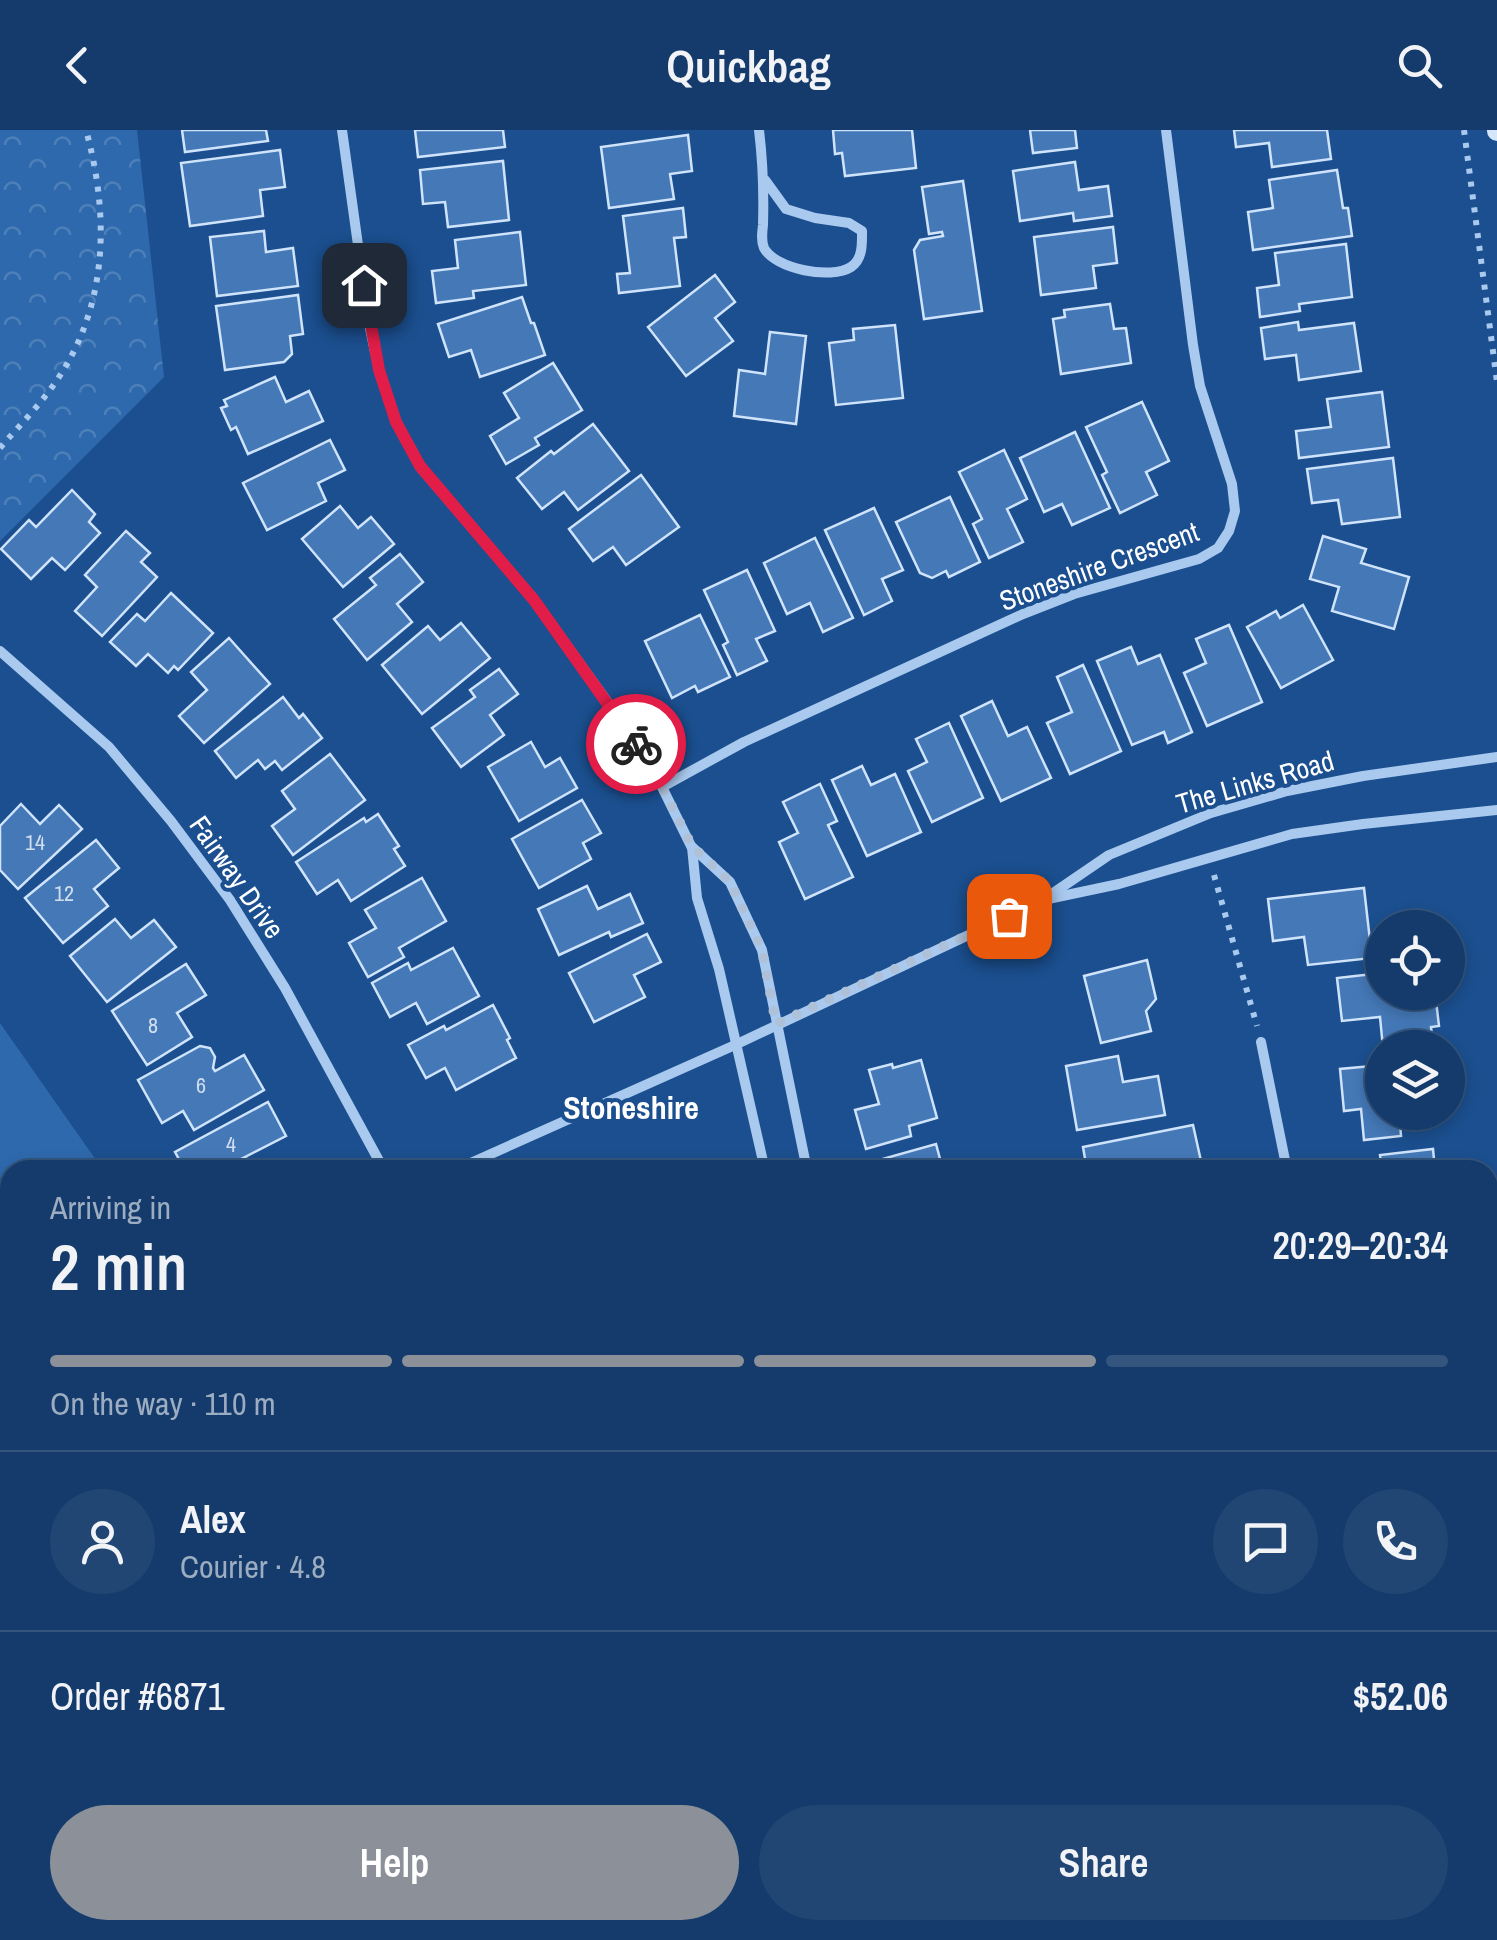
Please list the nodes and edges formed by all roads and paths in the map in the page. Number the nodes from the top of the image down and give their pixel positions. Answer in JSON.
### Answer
{"nodes":[{"id":1,"x":86,"y":130,"type":"edge"},
{"id":2,"x":342,"y":130,"type":"edge"},
{"id":3,"x":759,"y":130,"type":"edge"},
{"id":4,"x":1166,"y":130,"type":"edge"},
{"id":5,"x":1464,"y":130,"type":"edge"},
{"id":6,"x":765,"y":180,"type":"junction"},
{"id":7,"x":1497,"y":382,"type":"edge"},
{"id":8,"x":0,"y":448,"type":"edge"},
{"id":9,"x":0,"y":651,"type":"edge"},
{"id":10,"x":1497,"y":757,"type":"edge"},
{"id":11,"x":662,"y":787,"type":"junction"},
{"id":12,"x":1497,"y":810,"type":"edge"},
{"id":13,"x":692,"y":846,"type":"junction"},
{"id":14,"x":1207,"y":858,"type":"junction"},
{"id":15,"x":1042,"y":900,"type":"junction"},
{"id":16,"x":776,"y":1024,"type":"junction"},
{"id":17,"x":1261,"y":1042,"type":"joint"},
{"id":18,"x":735,"y":1045,"type":"junction"},
{"id":19,"x":379,"y":1160,"type":"edge"},
{"id":20,"x":477,"y":1160,"type":"edge"},
{"id":21,"x":763,"y":1160,"type":"edge"},
{"id":22,"x":805,"y":1160,"type":"edge"},
{"id":23,"x":1285,"y":1160,"type":"edge"}],
"edges":[{"from":1,"to":8,"type":"path"},
{"from":2,"to":11,"type":"street"},
{"from":3,"to":6,"type":"street"},
{"from":4,"to":11,"type":"street","name":"Stoneshire Crescent"},
{"from":5,"to":7,"type":"path"},
{"from":6,"to":6,"type":"street"},
{"from":9,"to":19,"type":"street","name":"Fairway Drive"},
{"from":10,"to":15,"type":"street","name":"The Links Road"},
{"from":11,"to":13,"type":"street"},
{"from":12,"to":14,"type":"street","name":"The Links Road"},
{"from":13,"to":16,"type":"street"},
{"from":13,"to":18,"type":"street"},
{"from":14,"to":15,"type":"street","name":"The Links Road"},
{"from":14,"to":17,"type":"path"},
{"from":15,"to":16,"type":"street","name":"The Links Road"},
{"from":16,"to":18,"type":"street","name":"The Links Road"},
{"from":16,"to":22,"type":"street"},
{"from":17,"to":23,"type":"street"},
{"from":18,"to":20,"type":"street","name":"The Links Road"},
{"from":18,"to":21,"type":"street"}]}
